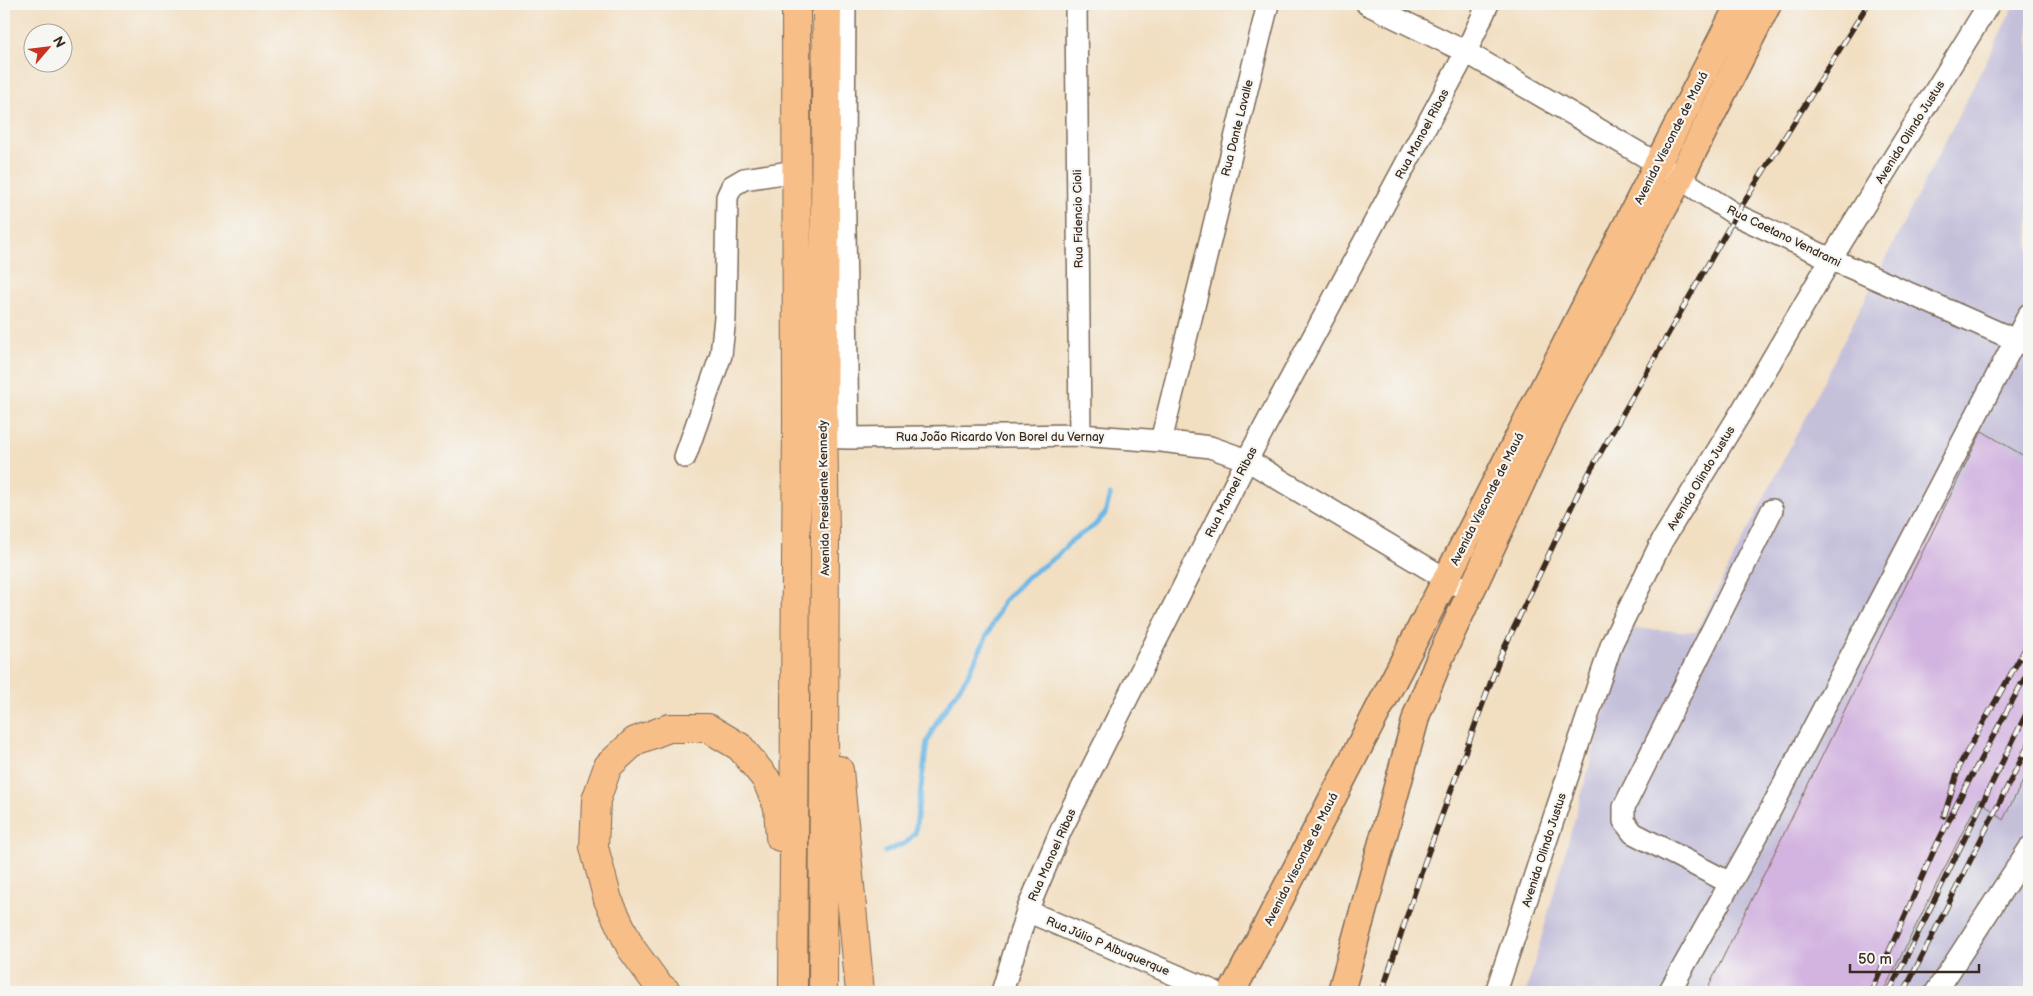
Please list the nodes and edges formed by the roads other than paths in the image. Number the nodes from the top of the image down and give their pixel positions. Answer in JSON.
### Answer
{"nodes":[{"id":1,"x":796,"y":4,"type":"edge"},
{"id":2,"x":828,"y":4,"type":"edge"},
{"id":3,"x":845,"y":4,"type":"edge"},
{"id":4,"x":1076,"y":4,"type":"edge"},
{"id":5,"x":1268,"y":4,"type":"edge"},
{"id":6,"x":1367,"y":4,"type":"edge"},
{"id":7,"x":1488,"y":4,"type":"edge"},
{"id":8,"x":1739,"y":4,"type":"edge"},
{"id":9,"x":1768,"y":4,"type":"edge"},
{"id":10,"x":1989,"y":4,"type":"edge"},
{"id":11,"x":1466,"y":52,"type":"junction"},
{"id":12,"x":1658,"y":164,"type":"junction"},
{"id":13,"x":796,"y":171,"type":"junction"},
{"id":14,"x":1680,"y":178,"type":"junction"},
{"id":15,"x":1830,"y":259,"type":"junction"},
{"id":16,"x":2029,"y":314,"type":"edge"},
{"id":17,"x":2023,"y":343,"type":"edge"},
{"id":18,"x":1080,"y":435,"type":"junction"},
{"id":19,"x":835,"y":437,"type":"junction"},
{"id":20,"x":1161,"y":441,"type":"junction"},
{"id":21,"x":685,"y":457,"type":"dead end"},
{"id":22,"x":1247,"y":460,"type":"junction"},
{"id":23,"x":1772,"y":510,"type":"dead end"},
{"id":24,"x":825,"y":532,"type":"junction"},
{"id":25,"x":1446,"y":579,"type":"junction"},
{"id":26,"x":1471,"y":592,"type":"junction"},
{"id":27,"x":2029,"y":849,"type":"edge"},
{"id":28,"x":1730,"y":883,"type":"junction"},
{"id":29,"x":1027,"y":911,"type":"junction"},
{"id":30,"x":793,"y":984,"type":"edge"},
{"id":31,"x":666,"y":992,"type":"edge"},
{"id":32,"x":823,"y":992,"type":"edge"},
{"id":33,"x":860,"y":992,"type":"edge"},
{"id":34,"x":1002,"y":992,"type":"edge"},
{"id":35,"x":1216,"y":992,"type":"edge"},
{"id":36,"x":1232,"y":992,"type":"edge"},
{"id":37,"x":1342,"y":992,"type":"edge"},
{"id":38,"x":1496,"y":992,"type":"edge"},
{"id":39,"x":1669,"y":992,"type":"edge"},
{"id":40,"x":1936,"y":992,"type":"edge"}],
"edges":[{"from":1,"to":13,"type":"highway"},
{"from":2,"to":19,"type":"highway","name":"Avenida Presidente Kennedy"},
{"from":3,"to":19,"type":"street"},
{"from":4,"to":18,"type":"street","name":"Rua Fidencio Cioli"},
{"from":5,"to":20,"type":"street","name":"Rua Dante Lavalle"},
{"from":6,"to":11,"type":"street","name":"Rua Caetano Vendrami"},
{"from":7,"to":11,"type":"street","name":"Rua Manoel Ribas"},
{"from":8,"to":12,"type":"main road","name":"Avenida Visconde de Mauá"},
{"from":9,"to":14,"type":"main road","name":"Avenida Visconde de Mauá"},
{"from":10,"to":15,"type":"street","name":"Avenida Olindo Justus"},
{"from":11,"to":12,"type":"street","name":"Rua Caetano Vendrami"},
{"from":11,"to":22,"type":"street","name":"Rua Manoel Ribas"},
{"from":12,"to":14,"type":"street","name":"Rua Caetano Vendrami"},
{"from":12,"to":25,"type":"main road","name":"Avenida Visconde de Mauá"},
{"from":13,"to":21,"type":"street"},
{"from":13,"to":30,"type":"highway"},
{"from":14,"to":15,"type":"street","name":"Rua Caetano Vendrami"},
{"from":14,"to":26,"type":"main road","name":"Avenida Visconde de Mauá"},
{"from":15,"to":17,"type":"street","name":"Rua Caetano Vendrami"},
{"from":15,"to":38,"type":"street","name":"Avenida Olindo Justus"},
{"from":16,"to":17,"type":"street"},
{"from":17,"to":28,"type":"street"},
{"from":18,"to":19,"type":"street","name":"Rua João Ricardo Von Borel du Vernay"},
{"from":18,"to":20,"type":"street","name":"Rua João Ricardo Von Borel du Vernay"},
{"from":19,"to":24,"type":"highway","name":"Avenida Presidente Kennedy"},
{"from":20,"to":22,"type":"street","name":"Rua João Ricardo Von Borel du Vernay"},
{"from":22,"to":25,"type":"street","name":"Rua João Ricardo Von Borel du Vernay"},
{"from":22,"to":29,"type":"street","name":"Rua Manoel Ribas"},
{"from":23,"to":28,"type":"street"},
{"from":24,"to":32,"type":"highway","name":"Avenida Presidente Kennedy"},
{"from":24,"to":33,"type":"highway"},
{"from":25,"to":26,"type":"street","name":"Rua João Ricardo Von Borel du Vernay"},
{"from":25,"to":36,"type":"main road","name":"Avenida Visconde de Mauá"},
{"from":26,"to":37,"type":"main road","name":"Avenida Visconde de Mauá"},
{"from":27,"to":40,"type":"street"},
{"from":28,"to":39,"type":"street"},
{"from":29,"to":34,"type":"street","name":"Rua Manoel Ribas"},
{"from":29,"to":35,"type":"street","name":"Rua Júlio P Albuquerque"},
{"from":30,"to":31,"type":"highway"}]}
